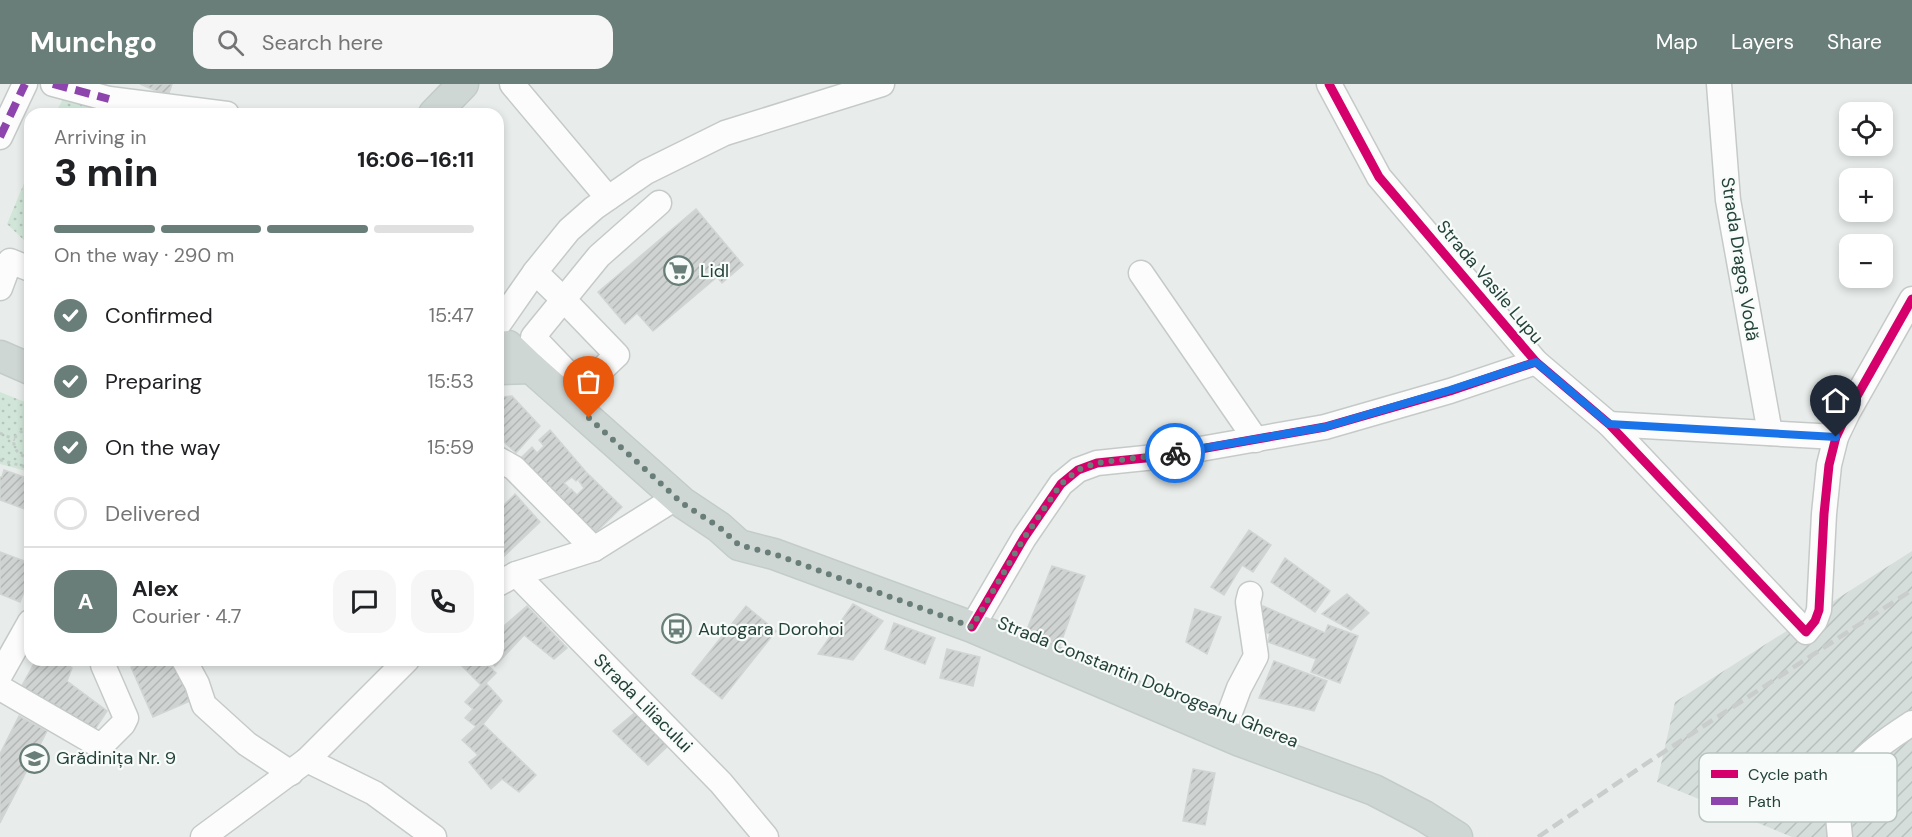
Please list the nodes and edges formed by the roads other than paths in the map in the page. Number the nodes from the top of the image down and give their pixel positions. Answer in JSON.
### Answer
{"nodes":[{"id":1,"x":25,"y":84,"type":"edge"},
{"id":2,"x":53,"y":84,"type":"edge"},
{"id":3,"x":463,"y":84,"type":"edge"},
{"id":4,"x":512,"y":84,"type":"edge"},
{"id":5,"x":882,"y":84,"type":"edge"},
{"id":6,"x":1329,"y":84,"type":"edge"},
{"id":7,"x":1719,"y":84,"type":"edge"},
{"id":8,"x":180,"y":108,"type":"edge"},
{"id":9,"x":440,"y":108,"type":"edge"},
{"id":10,"x":0,"y":137,"type":"edge"},
{"id":11,"x":608,"y":198,"type":"junction"},
{"id":12,"x":659,"y":203,"type":"dead end"},
{"id":13,"x":24,"y":267,"type":"edge"},
{"id":14,"x":535,"y":272,"type":"junction"},
{"id":15,"x":1141,"y":273,"type":"dead end"},
{"id":16,"x":0,"y":288,"type":"edge"},
{"id":17,"x":563,"y":299,"type":"junction"},
{"id":18,"x":1912,"y":299,"type":"edge"},
{"id":19,"x":1905,"y":326,"type":"edge"},
{"id":20,"x":504,"y":338,"type":"edge"},
{"id":21,"x":504,"y":349,"type":"edge"},
{"id":22,"x":0,"y":356,"type":"edge"},
{"id":23,"x":1536,"y":362,"type":"junction"},
{"id":24,"x":24,"y":366,"type":"edge"},
{"id":25,"x":577,"y":395,"type":"junction"},
{"id":26,"x":1609,"y":424,"type":"junction"},
{"id":27,"x":1770,"y":433,"type":"junction"},
{"id":28,"x":1836,"y":437,"type":"junction"},
{"id":29,"x":1256,"y":440,"type":"junction"},
{"id":30,"x":504,"y":462,"type":"edge"},
{"id":31,"x":677,"y":497,"type":"junction"},
{"id":32,"x":594,"y":549,"type":"junction"},
{"id":33,"x":507,"y":579,"type":"edge"},
{"id":34,"x":1250,"y":594,"type":"dead end"},
{"id":35,"x":972,"y":627,"type":"junction"},
{"id":36,"x":24,"y":633,"type":"edge"},
{"id":37,"x":103,"y":666,"type":"edge"},
{"id":38,"x":187,"y":666,"type":"edge"},
{"id":39,"x":393,"y":666,"type":"edge"},
{"id":40,"x":0,"y":675,"type":"edge"},
{"id":41,"x":0,"y":688,"type":"edge"},
{"id":42,"x":1912,"y":723,"type":"edge"},
{"id":43,"x":1222,"y":734,"type":"junction"},
{"id":44,"x":1871,"y":753,"type":"edge"},
{"id":45,"x":299,"y":767,"type":"junction"},
{"id":46,"x":1839,"y":822,"type":"edge"},
{"id":47,"x":203,"y":837,"type":"edge"},
{"id":48,"x":434,"y":837,"type":"edge"},
{"id":49,"x":766,"y":837,"type":"edge"},
{"id":50,"x":1457,"y":837,"type":"edge"},
{"id":51,"x":1840,"y":837,"type":"edge"}],
"edges":[{"from":1,"to":10,"type":"street"},
{"from":2,"to":8,"type":"street"},
{"from":3,"to":9,"type":"main road"},
{"from":4,"to":11,"type":"street"},
{"from":5,"to":11,"type":"street"},
{"from":6,"to":23,"type":"street","name":"Strada Vasile Lupu"},
{"from":7,"to":27,"type":"street","name":"Strada Dragoș Vodă"},
{"from":11,"to":14,"type":"street"},
{"from":12,"to":17,"type":"street"},
{"from":13,"to":16,"type":"street"},
{"from":14,"to":17,"type":"street"},
{"from":14,"to":20,"type":"street"},
{"from":15,"to":29,"type":"street"},
{"from":17,"to":25,"type":"street"},
{"from":17,"to":25,"type":"street"},
{"from":18,"to":19,"type":"street"},
{"from":19,"to":28,"type":"street"},
{"from":21,"to":25,"type":"main road","name":"Strada Constantin Dobrogeanu Gherea"},
{"from":22,"to":24,"type":"main road"},
{"from":23,"to":26,"type":"street","name":"Strada Vasile Lupu"},
{"from":23,"to":29,"type":"street"},
{"from":25,"to":31,"type":"main road","name":"Strada Constantin Dobrogeanu Gherea"},
{"from":26,"to":27,"type":"street"},
{"from":26,"to":28,"type":"street","name":"Strada Vasile Lupu"},
{"from":27,"to":28,"type":"street"},
{"from":29,"to":35,"type":"street"},
{"from":30,"to":32,"type":"street"},
{"from":31,"to":32,"type":"street"},
{"from":31,"to":35,"type":"main road","name":"Strada Constantin Dobrogeanu Gherea"},
{"from":32,"to":33,"type":"street"},
{"from":33,"to":49,"type":"street","name":"Strada Liliacului"},
{"from":34,"to":43,"type":"street"},
{"from":35,"to":43,"type":"main road","name":"Strada Constantin Dobrogeanu Gherea"},
{"from":36,"to":40,"type":"street"},
{"from":37,"to":41,"type":"street"},
{"from":38,"to":45,"type":"street"},
{"from":39,"to":45,"type":"street"},
{"from":42,"to":44,"type":"street"},
{"from":43,"to":50,"type":"main road","name":"Strada Constantin Dobrogeanu Gherea"},
{"from":45,"to":47,"type":"street"},
{"from":45,"to":48,"type":"street"},
{"from":46,"to":51,"type":"street"}]}
